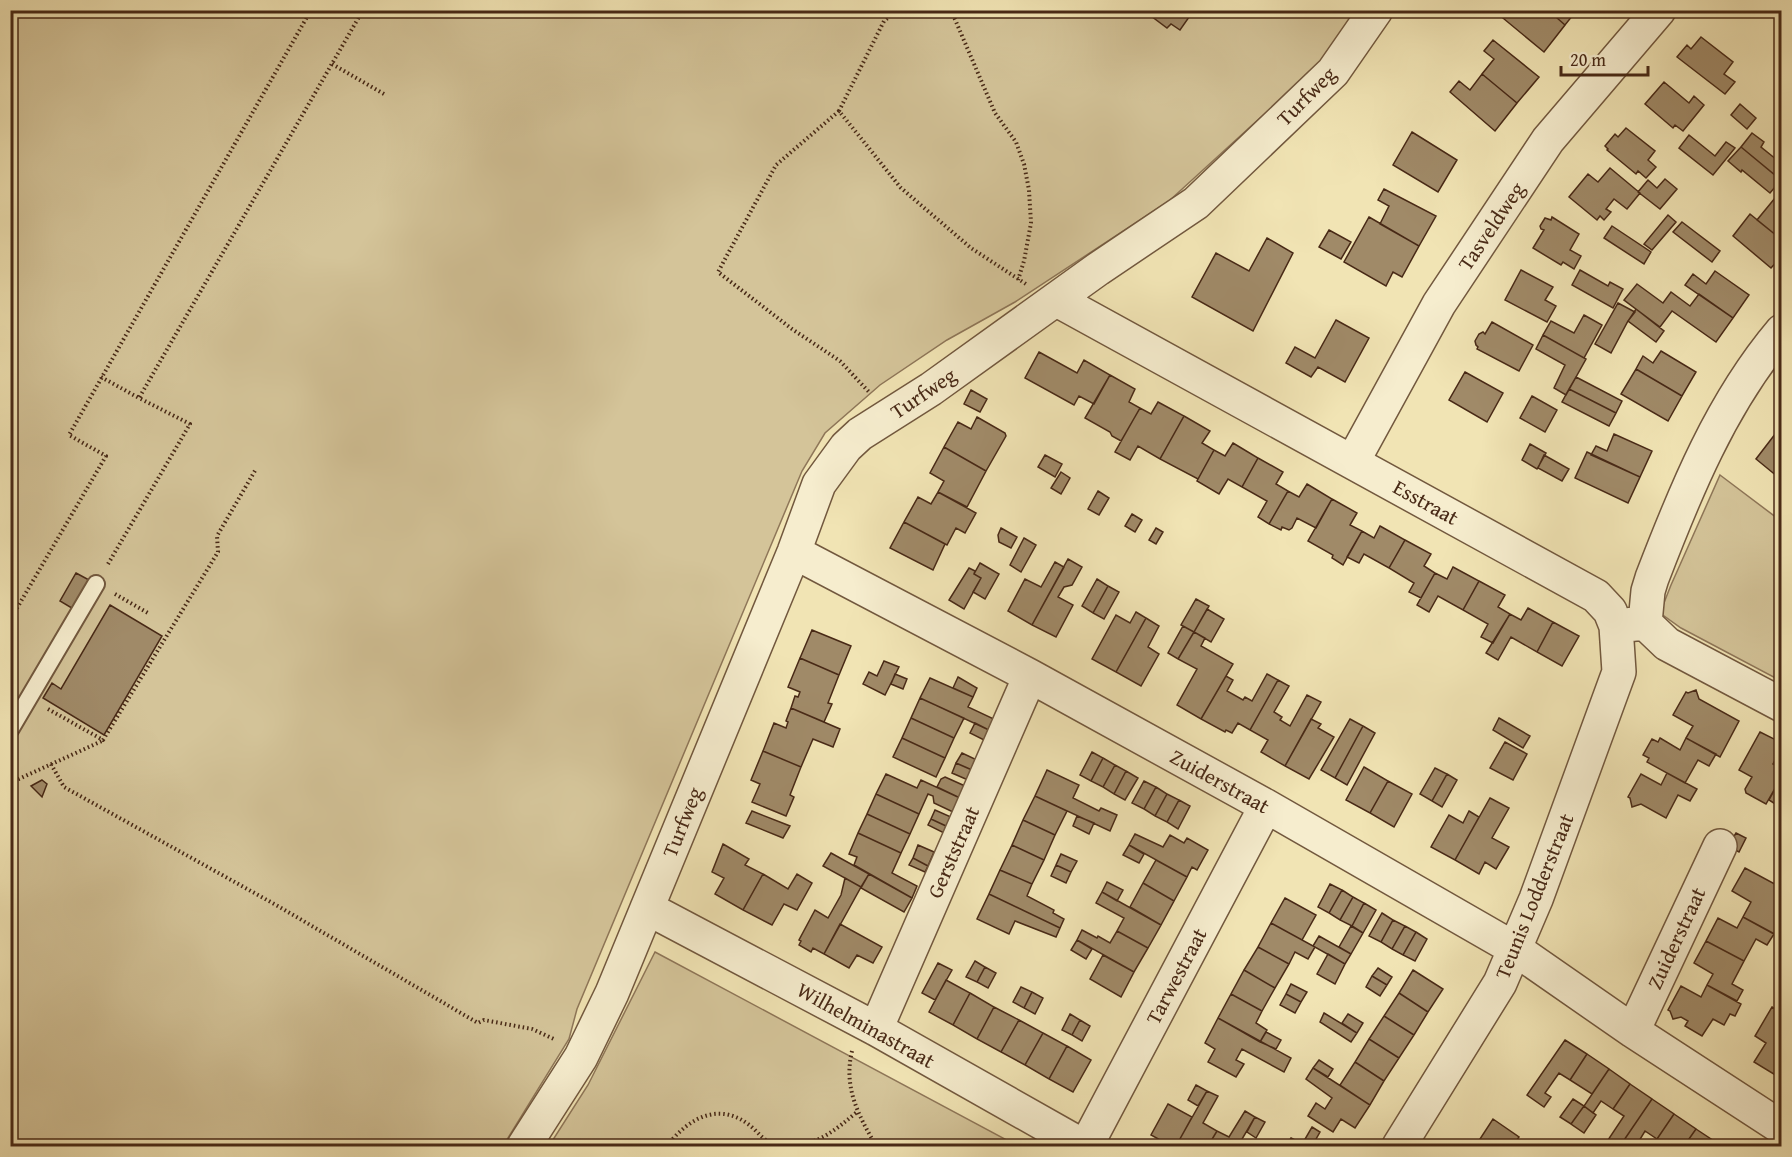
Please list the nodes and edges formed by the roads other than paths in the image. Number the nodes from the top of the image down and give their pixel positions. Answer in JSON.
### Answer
{"nodes":[{"id":1,"x":1376,"y":10,"type":"edge"},
{"id":2,"x":1659,"y":10,"type":"edge"},
{"id":3,"x":1057,"y":300,"type":"junction"},
{"id":4,"x":1782,"y":332,"type":"edge"},
{"id":5,"x":1353,"y":461,"type":"junction"},
{"id":6,"x":794,"y":552,"type":"junction"},
{"id":7,"x":96,"y":584,"type":"road end"},
{"id":8,"x":1631,"y":624,"type":"junction"},
{"id":9,"x":1030,"y":676,"type":"junction"},
{"id":10,"x":1782,"y":705,"type":"edge"},
{"id":11,"x":10,"y":730,"type":"edge"},
{"id":12,"x":1266,"y":806,"type":"junction"},
{"id":13,"x":1720,"y":846,"type":"dead end"},
{"id":14,"x":646,"y":908,"type":"junction"},
{"id":15,"x":1515,"y":949,"type":"junction"},
{"id":16,"x":870,"y":1026,"type":"junction"},
{"id":17,"x":1633,"y":1031,"type":"junction"},
{"id":18,"x":1782,"y":1128,"type":"edge"},
{"id":19,"x":1782,"y":1136,"type":"edge"},
{"id":20,"x":524,"y":1146,"type":"edge"},
{"id":21,"x":1085,"y":1146,"type":"edge"},
{"id":22,"x":1399,"y":1146,"type":"edge"},
{"id":23,"x":1774,"y":1146,"type":"edge"}],
"edges":[{"from":1,"to":3,"type":"street","name":"Turfweg"},
{"from":2,"to":5,"type":"street","name":"Tasveldweg"},
{"from":3,"to":5,"type":"street","name":"Esstraat"},
{"from":3,"to":6,"type":"street","name":"Turfweg"},
{"from":4,"to":8,"type":"street","name":"Teunis Lodderstraat"},
{"from":5,"to":8,"type":"street","name":"Esstraat"},
{"from":6,"to":9,"type":"street","name":"Zuiderstraat"},
{"from":6,"to":14,"type":"street","name":"Turfweg"},
{"from":7,"to":11,"type":"lane"},
{"from":8,"to":10,"type":"street","name":"Esstraat"},
{"from":8,"to":15,"type":"street","name":"Teunis Lodderstraat"},
{"from":9,"to":12,"type":"street","name":"Zuiderstraat"},
{"from":9,"to":16,"type":"street","name":"Gerststraat"},
{"from":12,"to":15,"type":"street","name":"Zuiderstraat"},
{"from":12,"to":21,"type":"street","name":"Tarwestraat"},
{"from":13,"to":17,"type":"street","name":"Zuiderstraat"},
{"from":14,"to":16,"type":"street","name":"Wilhelminastraat"},
{"from":14,"to":20,"type":"street","name":"Turfweg"},
{"from":15,"to":17,"type":"street","name":"Zuiderstraat"},
{"from":15,"to":22,"type":"street","name":"Teunis Lodderstraat"},
{"from":16,"to":21,"type":"street","name":"Wilhelminastraat"},
{"from":17,"to":18,"type":"street","name":"Zuiderstraat"},
{"from":19,"to":23,"type":"street"}]}
